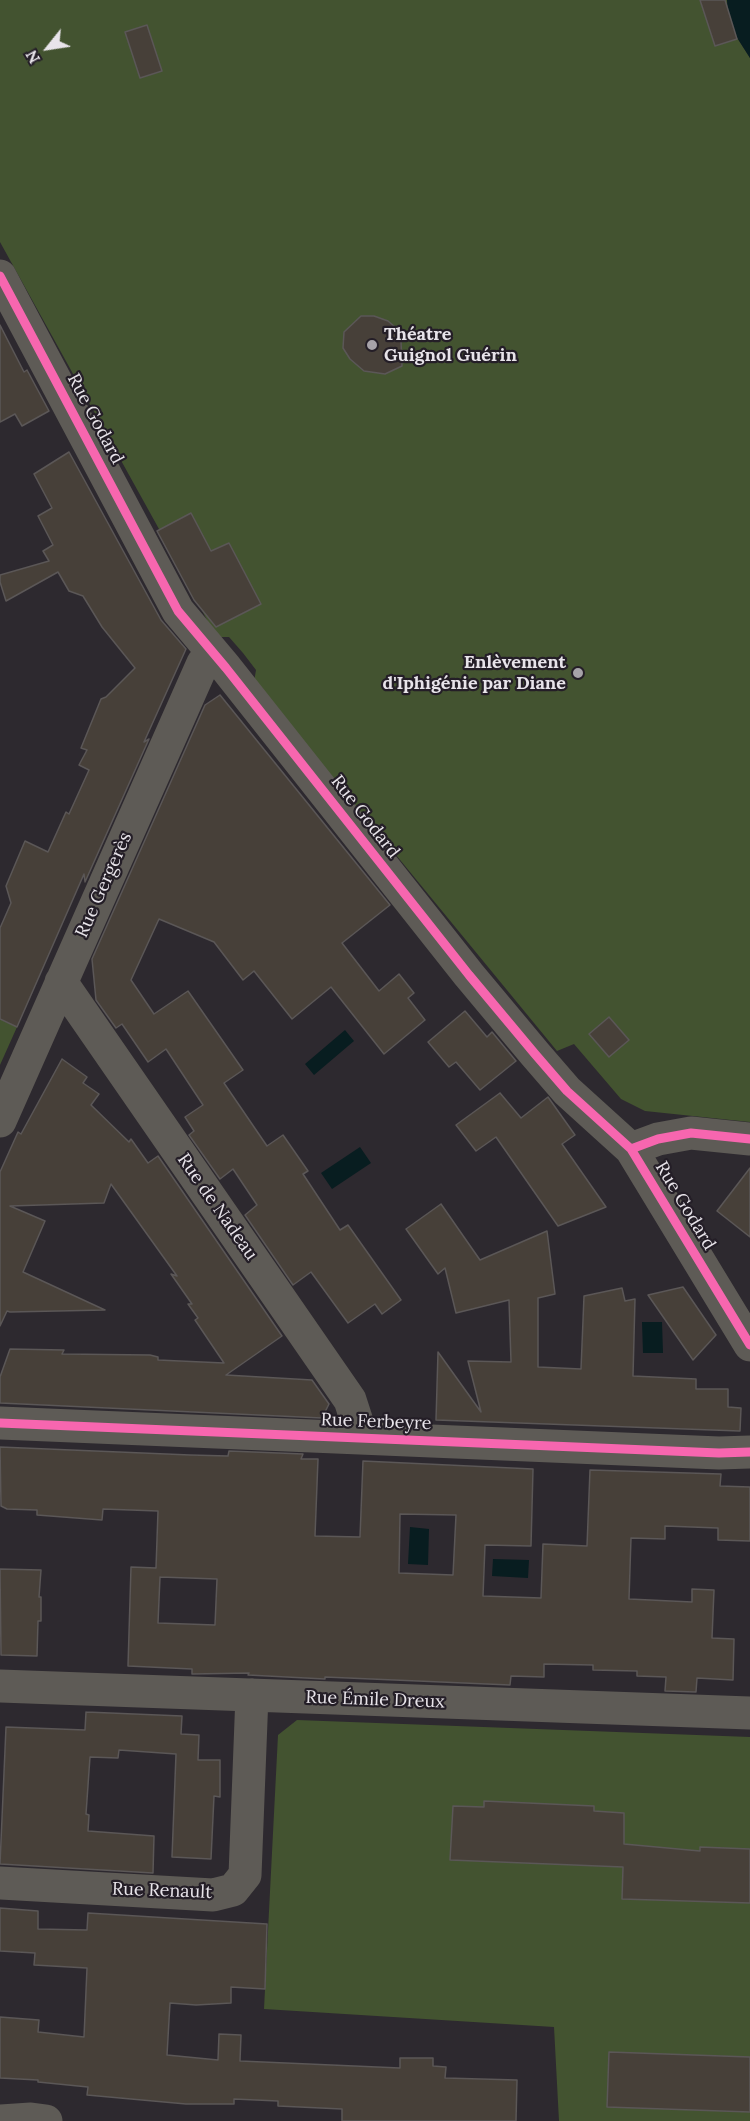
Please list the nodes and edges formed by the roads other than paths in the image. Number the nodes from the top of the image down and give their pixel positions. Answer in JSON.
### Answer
{"nodes":[{"id":1,"x":0,"y":276,"type":"edge"},
{"id":2,"x":214,"y":654,"type":"junction"},
{"id":3,"x":61,"y":982,"type":"junction"},
{"id":4,"x":0,"y":1121,"type":"edge"},
{"id":5,"x":750,"y":1139,"type":"edge"},
{"id":6,"x":631,"y":1149,"type":"junction"},
{"id":7,"x":750,"y":1345,"type":"edge"},
{"id":8,"x":0,"y":1423,"type":"edge"},
{"id":9,"x":362,"y":1437,"type":"junction"},
{"id":10,"x":750,"y":1452,"type":"edge"},
{"id":11,"x":0,"y":1686,"type":"edge"},
{"id":12,"x":252,"y":1695,"type":"junction"},
{"id":13,"x":750,"y":1713,"type":"edge"},
{"id":14,"x":0,"y":1883,"type":"edge"},
{"id":15,"x":0,"y":2121,"type":"edge"},
{"id":16,"x":46,"y":2121,"type":"edge"}],
"edges":[{"from":1,"to":2,"type":"street","name":"Rue Godard"},
{"from":2,"to":3,"type":"street","name":"Rue Gergerès"},
{"from":2,"to":6,"type":"street","name":"Rue Godard"},
{"from":3,"to":4,"type":"street","name":"Rue Gergerès"},
{"from":3,"to":9,"type":"street","name":"Rue de Nadeau"},
{"from":5,"to":6,"type":"street"},
{"from":6,"to":7,"type":"street","name":"Rue Godard"},
{"from":8,"to":9,"type":"street","name":"Rue Ferbeyre"},
{"from":9,"to":10,"type":"street","name":"Rue Ferbeyre"},
{"from":11,"to":12,"type":"street","name":"Rue Émile Dreux"},
{"from":12,"to":13,"type":"street","name":"Rue Émile Dreux"},
{"from":12,"to":14,"type":"street","name":"Rue Renault"},
{"from":15,"to":16,"type":"street"}]}
